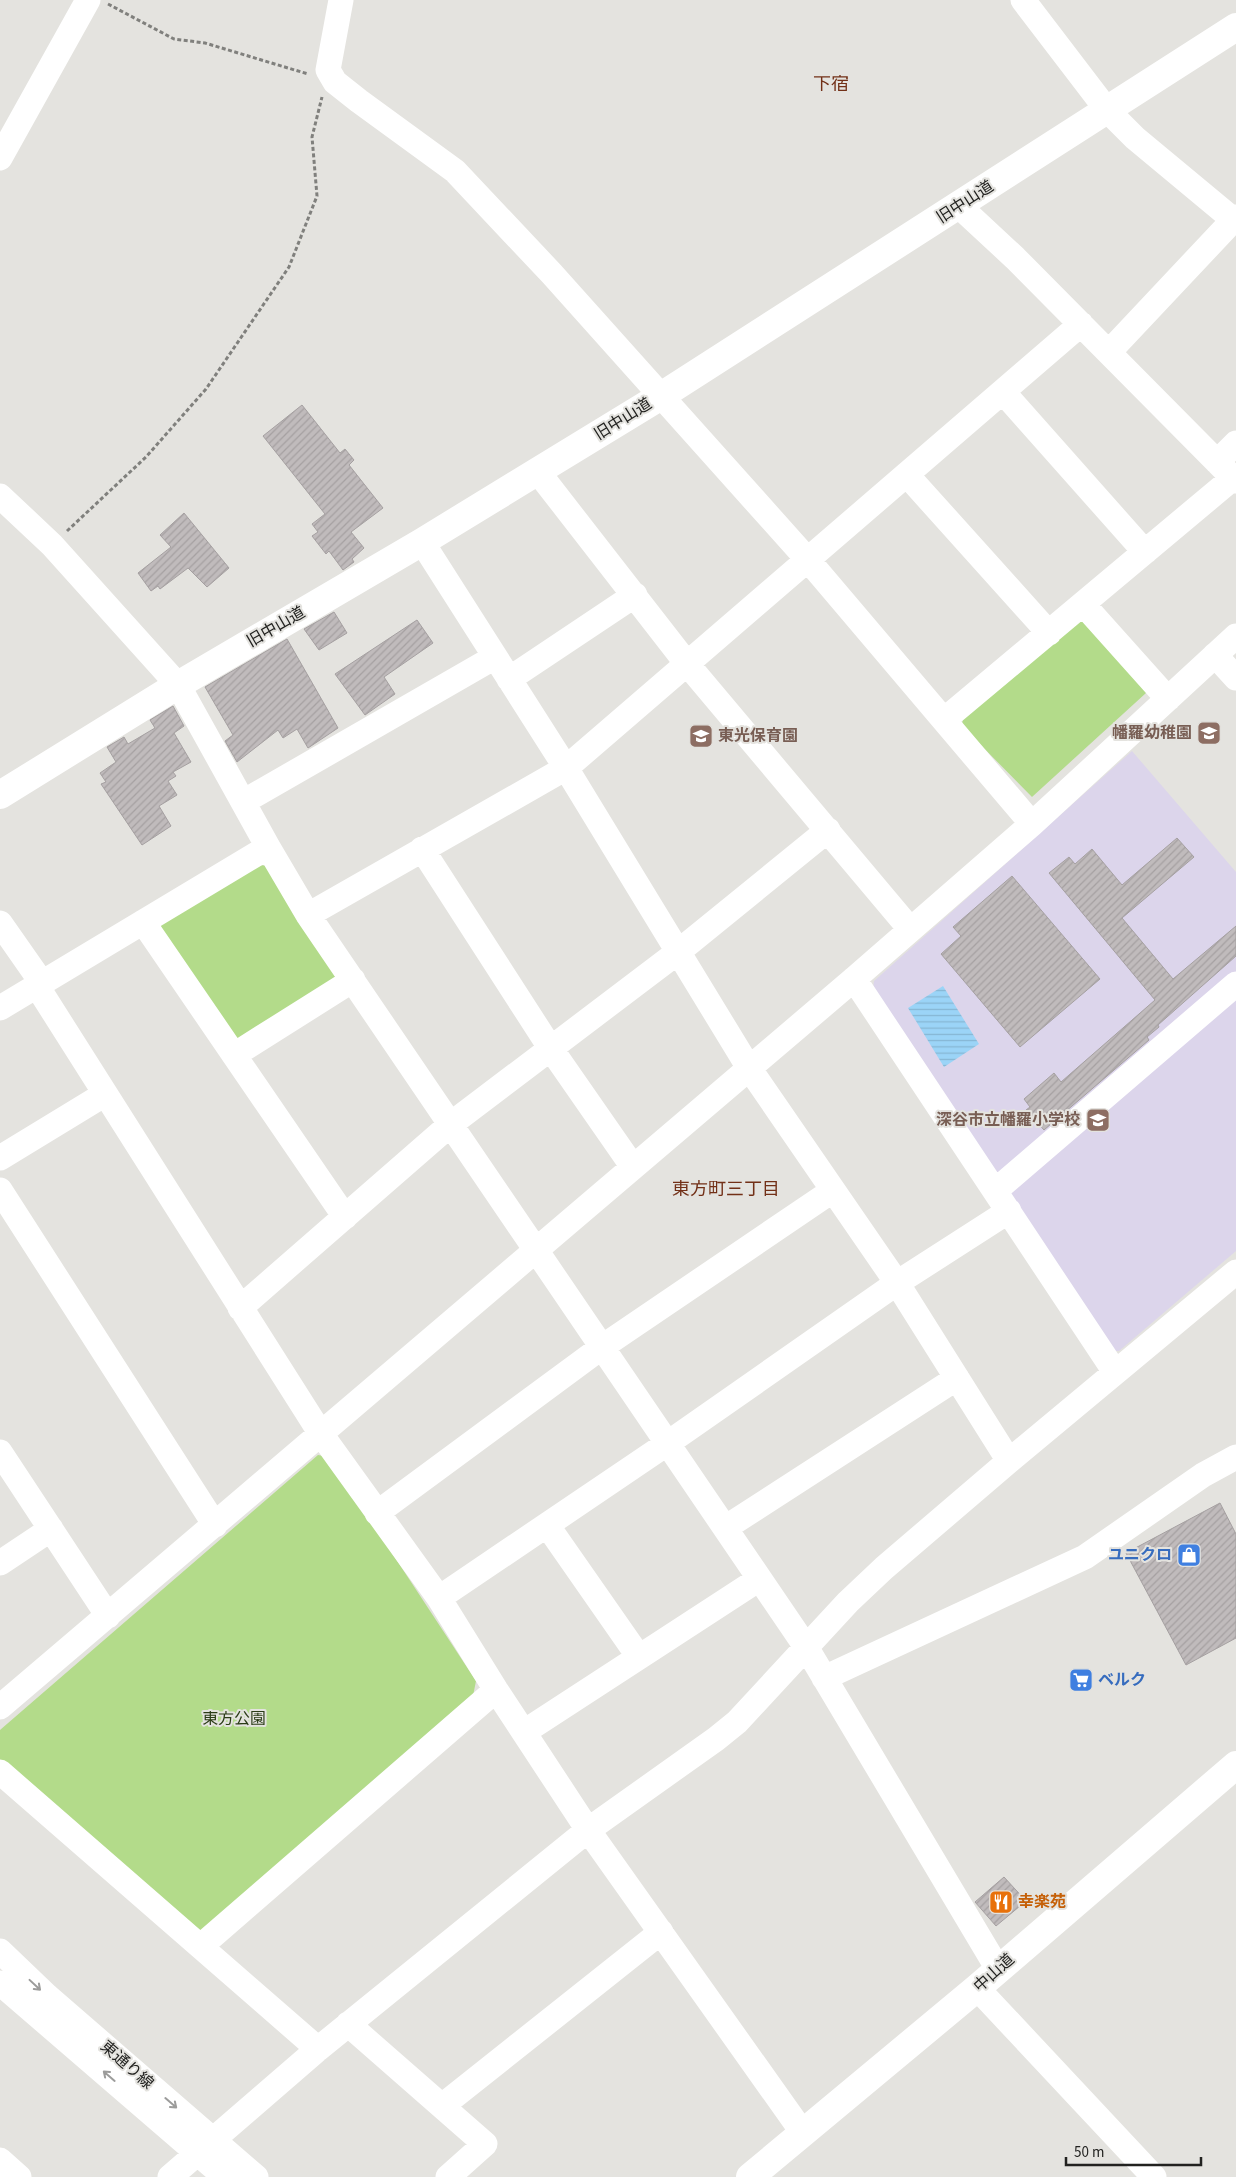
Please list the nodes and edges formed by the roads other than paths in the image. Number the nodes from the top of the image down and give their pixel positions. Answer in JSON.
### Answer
{"nodes":[{"id":1,"x":88,"y":0,"type":"edge"},
{"id":2,"x":341,"y":0,"type":"edge"},
{"id":3,"x":1023,"y":0,"type":"edge"},
{"id":4,"x":1236,"y":26,"type":"edge"},
{"id":5,"x":1106,"y":110,"type":"junction"},
{"id":6,"x":0,"y":158,"type":"edge"},
{"id":7,"x":958,"y":206,"type":"junction"},
{"id":8,"x":1235,"y":219,"type":"edge"},
{"id":9,"x":1081,"y":324,"type":"junction"},
{"id":10,"x":1109,"y":352,"type":"junction"},
{"id":11,"x":1003,"y":392,"type":"junction"},
{"id":12,"x":661,"y":396,"type":"junction"},
{"id":13,"x":1236,"y":443,"type":"edge"},
{"id":14,"x":538,"y":472,"type":"junction"},
{"id":15,"x":1229,"y":474,"type":"edge"},
{"id":16,"x":907,"y":475,"type":"junction"},
{"id":17,"x":0,"y":496,"type":"edge"},
{"id":18,"x":422,"y":542,"type":"junction"},
{"id":19,"x":1145,"y":552,"type":"junction"},
{"id":20,"x":808,"y":560,"type":"junction"},
{"id":21,"x":635,"y":595,"type":"junction"},
{"id":22,"x":1083,"y":604,"type":"junction"},
{"id":23,"x":1049,"y":633,"type":"junction"},
{"id":24,"x":1236,"y":636,"type":"edge"},
{"id":25,"x":1215,"y":655,"type":"junction"},
{"id":26,"x":495,"y":657,"type":"junction"},
{"id":27,"x":688,"y":665,"type":"junction"},
{"id":28,"x":1236,"y":678,"type":"edge"},
{"id":29,"x":509,"y":679,"type":"junction"},
{"id":30,"x":178,"y":684,"type":"junction"},
{"id":31,"x":1168,"y":699,"type":"junction"},
{"id":32,"x":944,"y":720,"type":"junction"},
{"id":33,"x":566,"y":768,"type":"junction"},
{"id":34,"x":0,"y":795,"type":"edge"},
{"id":35,"x":243,"y":802,"type":"junction"},
{"id":36,"x":1032,"y":824,"type":"junction"},
{"id":37,"x":828,"y":830,"type":"junction"},
{"id":38,"x":268,"y":847,"type":"junction"},
{"id":39,"x":422,"y":849,"type":"junction"},
{"id":40,"x":308,"y":915,"type":"junction"},
{"id":41,"x":143,"y":922,"type":"junction"},
{"id":42,"x":0,"y":923,"type":"edge"},
{"id":43,"x":910,"y":929,"type":"junction"},
{"id":44,"x":678,"y":952,"type":"junction"},
{"id":45,"x":854,"y":979,"type":"junction"},
{"id":46,"x":353,"y":980,"type":"junction"},
{"id":47,"x":40,"y":984,"type":"junction"},
{"id":48,"x":1236,"y":984,"type":"edge"},
{"id":49,"x":0,"y":1008,"type":"edge"},
{"id":50,"x":551,"y":1049,"type":"junction"},
{"id":51,"x":234,"y":1055,"type":"junction"},
{"id":52,"x":749,"y":1068,"type":"junction"},
{"id":53,"x":105,"y":1094,"type":"junction"},
{"id":54,"x":451,"y":1124,"type":"junction"},
{"id":55,"x":0,"y":1158,"type":"edge"},
{"id":56,"x":633,"y":1167,"type":"junction"},
{"id":57,"x":0,"y":1190,"type":"edge"},
{"id":58,"x":832,"y":1191,"type":"junction"},
{"id":59,"x":996,"y":1191,"type":"junction"},
{"id":60,"x":1009,"y":1211,"type":"junction"},
{"id":61,"x":345,"y":1217,"type":"junction"},
{"id":62,"x":536,"y":1249,"type":"junction"},
{"id":63,"x":1236,"y":1272,"type":"edge"},
{"id":64,"x":897,"y":1283,"type":"junction"},
{"id":65,"x":240,"y":1308,"type":"junction"},
{"id":66,"x":602,"y":1347,"type":"junction"},
{"id":67,"x":1115,"y":1372,"type":"junction"},
{"id":68,"x":957,"y":1378,"type":"junction"},
{"id":69,"x":321,"y":1434,"type":"junction"},
{"id":70,"x":668,"y":1443,"type":"junction"},
{"id":71,"x":0,"y":1452,"type":"edge"},
{"id":72,"x":1236,"y":1457,"type":"edge"},
{"id":73,"x":1009,"y":1461,"type":"junction"},
{"id":74,"x":377,"y":1513,"type":"junction"},
{"id":75,"x":215,"y":1525,"type":"junction"},
{"id":76,"x":547,"y":1525,"type":"junction"},
{"id":77,"x":725,"y":1528,"type":"junction"},
{"id":78,"x":51,"y":1529,"type":"junction"},
{"id":79,"x":0,"y":1563,"type":"edge"},
{"id":80,"x":759,"y":1579,"type":"junction"},
{"id":81,"x":439,"y":1598,"type":"junction"},
{"id":82,"x":108,"y":1616,"type":"junction"},
{"id":83,"x":806,"y":1647,"type":"junction"},
{"id":84,"x":639,"y":1657,"type":"junction"},
{"id":85,"x":824,"y":1678,"type":"junction"},
{"id":86,"x":496,"y":1690,"type":"junction"},
{"id":87,"x":0,"y":1707,"type":"edge"},
{"id":88,"x":524,"y":1732,"type":"junction"},
{"id":89,"x":1236,"y":1766,"type":"edge"},
{"id":90,"x":0,"y":1772,"type":"edge"},
{"id":91,"x":588,"y":1830,"type":"junction"},
{"id":92,"x":661,"y":1932,"type":"junction"},
{"id":93,"x":201,"y":1946,"type":"junction"},
{"id":94,"x":0,"y":1951,"type":"edge"},
{"id":95,"x":998,"y":1969,"type":"junction"},
{"id":96,"x":0,"y":1983,"type":"edge"},
{"id":97,"x":978,"y":1988,"type":"junction"},
{"id":98,"x":348,"y":2024,"type":"junction"},
{"id":99,"x":318,"y":2049,"type":"junction"},
{"id":100,"x":442,"y":2106,"type":"junction"},
{"id":101,"x":802,"y":2132,"type":"junction"},
{"id":102,"x":206,"y":2147,"type":"junction"},
{"id":103,"x":0,"y":2160,"type":"edge"},
{"id":104,"x":19,"y":2177,"type":"edge"},
{"id":105,"x":170,"y":2177,"type":"edge"},
{"id":106,"x":225,"y":2177,"type":"edge"},
{"id":107,"x":256,"y":2177,"type":"edge"},
{"id":108,"x":448,"y":2177,"type":"edge"},
{"id":109,"x":750,"y":2177,"type":"edge"},
{"id":110,"x":1154,"y":2177,"type":"edge"}],
"edges":[{"from":1,"to":6,"type":"street"},
{"from":2,"to":12,"type":"street"},
{"from":3,"to":5,"type":"street"},
{"from":4,"to":5,"type":"main road","name":"旧中山道"},
{"from":5,"to":7,"type":"main road","name":"旧中山道"},
{"from":5,"to":8,"type":"street"},
{"from":7,"to":9,"type":"street"},
{"from":7,"to":12,"type":"main road","name":"旧中山道"},
{"from":8,"to":10,"type":"street"},
{"from":9,"to":10,"type":"street"},
{"from":9,"to":11,"type":"street"},
{"from":10,"to":15,"type":"street"},
{"from":11,"to":16,"type":"street"},
{"from":11,"to":19,"type":"street"},
{"from":12,"to":14,"type":"main road","name":"旧中山道"},
{"from":12,"to":20,"type":"street"},
{"from":13,"to":15,"type":"street"},
{"from":14,"to":18,"type":"main road","name":"旧中山道"},
{"from":14,"to":21,"type":"street"},
{"from":15,"to":19,"type":"street"},
{"from":16,"to":20,"type":"street"},
{"from":16,"to":23,"type":"street"},
{"from":17,"to":30,"type":"street"},
{"from":18,"to":26,"type":"street"},
{"from":18,"to":30,"type":"main road","name":"旧中山道"},
{"from":19,"to":22,"type":"street"},
{"from":20,"to":27,"type":"street"},
{"from":20,"to":32,"type":"street"},
{"from":21,"to":27,"type":"street"},
{"from":21,"to":29,"type":"street"},
{"from":22,"to":23,"type":"street"},
{"from":22,"to":31,"type":"street"},
{"from":23,"to":32,"type":"street"},
{"from":24,"to":25,"type":"street"},
{"from":25,"to":28,"type":"street"},
{"from":25,"to":31,"type":"street"},
{"from":26,"to":29,"type":"street"},
{"from":26,"to":35,"type":"street"},
{"from":27,"to":33,"type":"street"},
{"from":27,"to":37,"type":"street"},
{"from":29,"to":33,"type":"street"},
{"from":30,"to":34,"type":"main road","name":"旧中山道"},
{"from":30,"to":35,"type":"street"},
{"from":31,"to":36,"type":"street"},
{"from":32,"to":36,"type":"street"},
{"from":33,"to":39,"type":"street"},
{"from":33,"to":44,"type":"street"},
{"from":35,"to":38,"type":"street"},
{"from":36,"to":43,"type":"street"},
{"from":37,"to":43,"type":"street"},
{"from":37,"to":44,"type":"street"},
{"from":38,"to":40,"type":"street"},
{"from":38,"to":41,"type":"street"},
{"from":39,"to":40,"type":"street"},
{"from":39,"to":50,"type":"street"},
{"from":40,"to":46,"type":"street"},
{"from":41,"to":47,"type":"street"},
{"from":41,"to":51,"type":"street"},
{"from":42,"to":47,"type":"street"},
{"from":43,"to":45,"type":"street"},
{"from":44,"to":50,"type":"street"},
{"from":44,"to":52,"type":"street"},
{"from":45,"to":52,"type":"street"},
{"from":45,"to":59,"type":"street"},
{"from":46,"to":51,"type":"street"},
{"from":46,"to":54,"type":"street"},
{"from":47,"to":49,"type":"street"},
{"from":47,"to":53,"type":"street"},
{"from":48,"to":59,"type":"street"},
{"from":50,"to":54,"type":"street"},
{"from":50,"to":56,"type":"street"},
{"from":51,"to":61,"type":"street"},
{"from":52,"to":56,"type":"street"},
{"from":52,"to":58,"type":"street"},
{"from":53,"to":55,"type":"street"},
{"from":53,"to":65,"type":"street"},
{"from":54,"to":61,"type":"street"},
{"from":54,"to":62,"type":"street"},
{"from":56,"to":62,"type":"street"},
{"from":57,"to":75,"type":"street"},
{"from":58,"to":64,"type":"street"},
{"from":58,"to":66,"type":"street"},
{"from":59,"to":60,"type":"street"},
{"from":60,"to":64,"type":"street"},
{"from":60,"to":67,"type":"street"},
{"from":61,"to":65,"type":"street"},
{"from":62,"to":66,"type":"street"},
{"from":62,"to":69,"type":"street"},
{"from":63,"to":67,"type":"street"},
{"from":64,"to":68,"type":"street"},
{"from":64,"to":70,"type":"street"},
{"from":65,"to":69,"type":"street"},
{"from":66,"to":70,"type":"street"},
{"from":66,"to":74,"type":"street"},
{"from":67,"to":73,"type":"street"},
{"from":68,"to":73,"type":"street"},
{"from":68,"to":77,"type":"street"},
{"from":69,"to":74,"type":"street"},
{"from":69,"to":75,"type":"street"},
{"from":70,"to":76,"type":"street"},
{"from":70,"to":77,"type":"street"},
{"from":71,"to":78,"type":"street"},
{"from":72,"to":85,"type":"street"},
{"from":73,"to":83,"type":"street"},
{"from":74,"to":81,"type":"street"},
{"from":75,"to":82,"type":"street"},
{"from":76,"to":81,"type":"street"},
{"from":76,"to":84,"type":"street"},
{"from":77,"to":80,"type":"street"},
{"from":78,"to":79,"type":"street"},
{"from":78,"to":82,"type":"street"},
{"from":80,"to":83,"type":"street"},
{"from":80,"to":84,"type":"street"},
{"from":81,"to":86,"type":"street"},
{"from":82,"to":87,"type":"street"},
{"from":83,"to":85,"type":"street"},
{"from":83,"to":91,"type":"street"},
{"from":84,"to":88,"type":"street"},
{"from":85,"to":95,"type":"street"},
{"from":86,"to":88,"type":"street"},
{"from":86,"to":93,"type":"street"},
{"from":88,"to":91,"type":"street"},
{"from":89,"to":95,"type":"main road","name":"中山道"},
{"from":90,"to":93,"type":"street"},
{"from":91,"to":92,"type":"street"},
{"from":91,"to":98,"type":"street"},
{"from":92,"to":100,"type":"street"},
{"from":92,"to":101,"type":"street"},
{"from":93,"to":99,"type":"street"},
{"from":94,"to":102,"type":"street","name":"東通り線","one_way":true},
{"from":95,"to":97,"type":"main road","name":"中山道"},
{"from":102,"to":96,"type":"street","name":"東通り線","one_way":true},
{"from":97,"to":101,"type":"main road","name":"中山道"},
{"from":97,"to":110,"type":"street"},
{"from":98,"to":99,"type":"street"},
{"from":98,"to":100,"type":"street"},
{"from":99,"to":102,"type":"street"},
{"from":100,"to":108,"type":"street"},
{"from":101,"to":109,"type":"main road","name":"中山道"},
{"from":102,"to":105,"type":"street"},
{"from":102,"to":106,"type":"street","name":"東通り線"},
{"from":102,"to":107,"type":"street","name":"東通り線"},
{"from":103,"to":104,"type":"street"}]}
